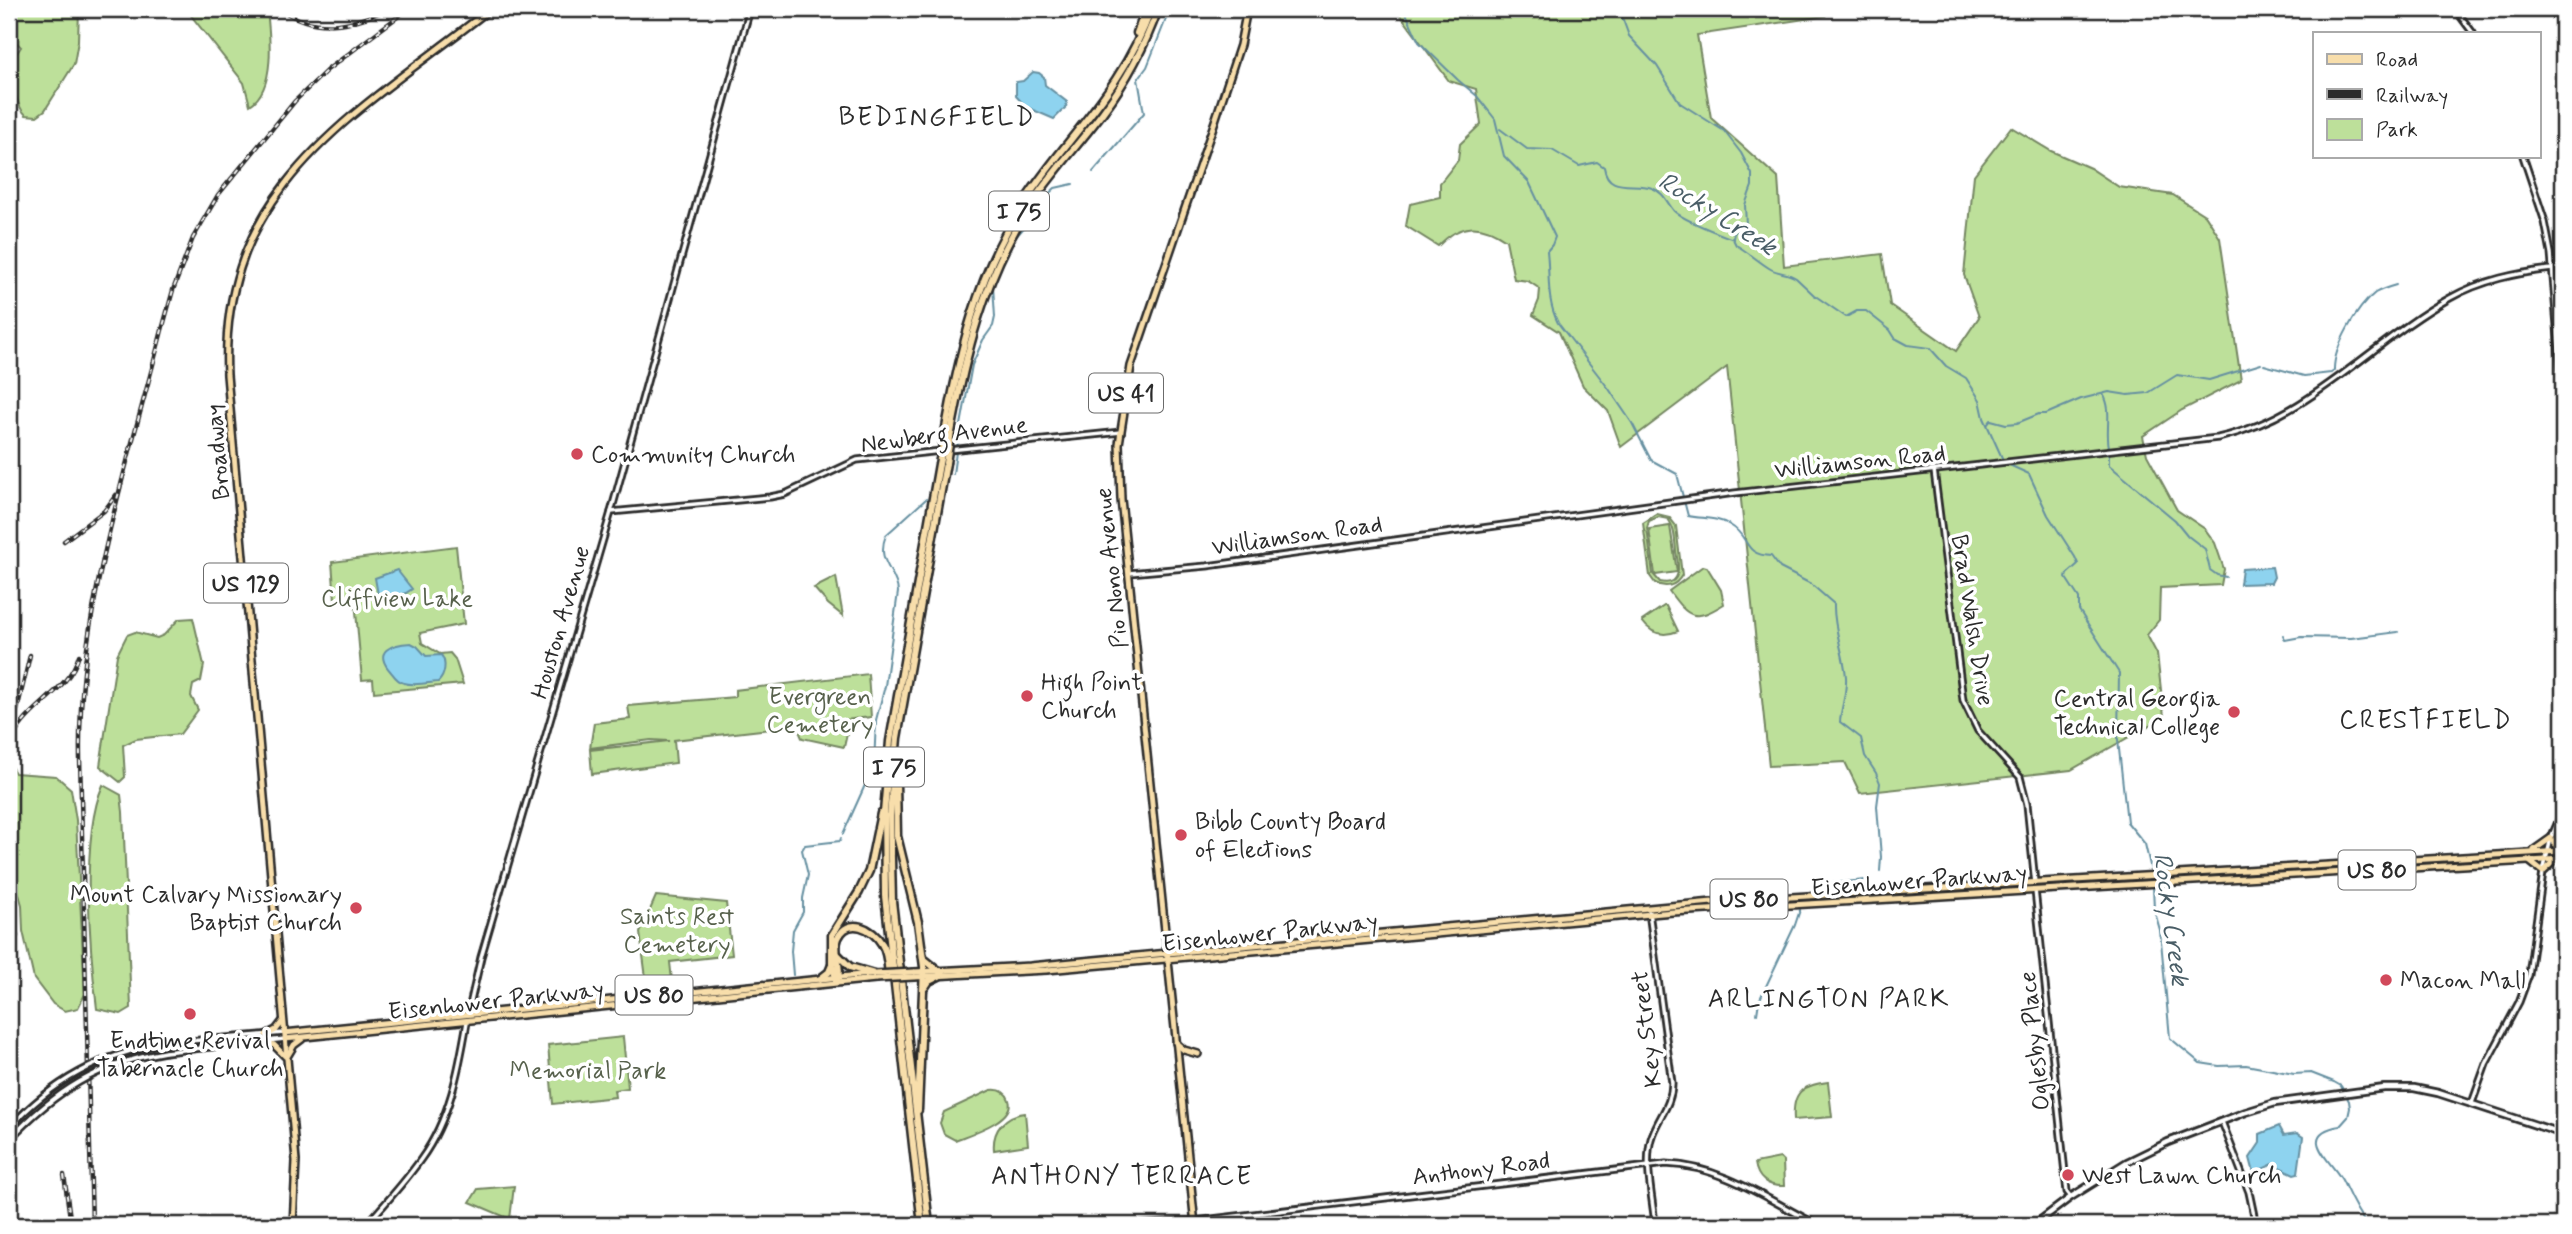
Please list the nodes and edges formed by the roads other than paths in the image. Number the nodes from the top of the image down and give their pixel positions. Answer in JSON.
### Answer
{"nodes":[{"id":1,"x":490,"y":9,"type":"edge"},
{"id":2,"x":750,"y":9,"type":"edge"},
{"id":3,"x":1149,"y":9,"type":"edge"},
{"id":4,"x":1160,"y":9,"type":"edge"},
{"id":5,"x":1247,"y":9,"type":"edge"},
{"id":6,"x":2455,"y":9,"type":"edge"},
{"id":7,"x":2472,"y":32,"type":"edge"},
{"id":8,"x":2523,"y":158,"type":"edge"},
{"id":9,"x":2553,"y":269,"type":"junction"},
{"id":10,"x":2563,"y":398,"type":"edge"},
{"id":11,"x":1121,"y":432,"type":"junction"},
{"id":12,"x":947,"y":438,"type":"junction"},
{"id":13,"x":942,"y":464,"type":"junction"},
{"id":14,"x":1934,"y":470,"type":"junction"},
{"id":15,"x":611,"y":512,"type":"junction"},
{"id":16,"x":1129,"y":573,"type":"junction"},
{"id":17,"x":897,"y":738,"type":"junction"},
{"id":18,"x":886,"y":783,"type":"junction"},
{"id":19,"x":2563,"y":810,"type":"edge"},
{"id":20,"x":2551,"y":838,"type":"junction"},
{"id":21,"x":2563,"y":850,"type":"edge"},
{"id":22,"x":2528,"y":852,"type":"junction"},
{"id":23,"x":2547,"y":852,"type":"junction"},
{"id":24,"x":2560,"y":859,"type":"edge"},
{"id":25,"x":2528,"y":860,"type":"junction"},
{"id":26,"x":2545,"y":860,"type":"junction"},
{"id":27,"x":2543,"y":872,"type":"junction"},
{"id":28,"x":2035,"y":881,"type":"junction"},
{"id":29,"x":2035,"y":891,"type":"junction"},
{"id":30,"x":1648,"y":910,"type":"junction"},
{"id":31,"x":837,"y":953,"type":"junction"},
{"id":32,"x":1167,"y":956,"type":"junction"},
{"id":33,"x":923,"y":957,"type":"junction"},
{"id":34,"x":832,"y":963,"type":"junction"},
{"id":35,"x":924,"y":974,"type":"junction"},
{"id":36,"x":939,"y":974,"type":"junction"},
{"id":37,"x":875,"y":976,"type":"junction"},
{"id":38,"x":820,"y":979,"type":"junction"},
{"id":39,"x":837,"y":979,"type":"junction"},
{"id":40,"x":925,"y":989,"type":"junction"},
{"id":41,"x":467,"y":1017,"type":"junction"},
{"id":42,"x":284,"y":1021,"type":"junction"},
{"id":43,"x":899,"y":1025,"type":"junction"},
{"id":44,"x":297,"y":1032,"type":"junction"},
{"id":45,"x":266,"y":1035,"type":"junction"},
{"id":46,"x":285,"y":1036,"type":"junction"},
{"id":47,"x":304,"y":1037,"type":"junction"},
{"id":48,"x":262,"y":1042,"type":"junction"},
{"id":49,"x":1176,"y":1043,"type":"junction"},
{"id":50,"x":1198,"y":1054,"type":"dead end"},
{"id":51,"x":287,"y":1058,"type":"junction"},
{"id":52,"x":2472,"y":1103,"type":"junction"},
{"id":53,"x":2222,"y":1122,"type":"junction"},
{"id":54,"x":9,"y":1128,"type":"edge"},
{"id":55,"x":918,"y":1133,"type":"junction"},
{"id":56,"x":2563,"y":1134,"type":"edge"},
{"id":57,"x":9,"y":1140,"type":"edge"},
{"id":58,"x":1649,"y":1165,"type":"junction"},
{"id":59,"x":2071,"y":1197,"type":"junction"},
{"id":60,"x":9,"y":1211,"type":"edge"},
{"id":61,"x":1195,"y":1223,"type":"edge"},
{"id":62,"x":11,"y":1225,"type":"edge"},
{"id":63,"x":293,"y":1225,"type":"edge"},
{"id":64,"x":366,"y":1225,"type":"edge"},
{"id":65,"x":922,"y":1225,"type":"edge"},
{"id":66,"x":929,"y":1225,"type":"edge"},
{"id":67,"x":1135,"y":1225,"type":"edge"},
{"id":68,"x":1656,"y":1225,"type":"edge"},
{"id":69,"x":1818,"y":1225,"type":"edge"},
{"id":70,"x":2034,"y":1225,"type":"edge"},
{"id":71,"x":2256,"y":1225,"type":"edge"}],
"edges":[{"from":1,"to":42,"type":"main road","name":"Broadway","number":"US 129"},
{"from":2,"to":15,"type":"street","name":"Houston Avenue"},
{"from":3,"to":12,"type":"highway","number":"I 75"},
{"from":4,"to":12,"type":"highway","number":"I 75"},
{"from":5,"to":11,"type":"main road","name":"Pio Nono Avenue","number":"US 41"},
{"from":6,"to":7,"type":"street"},
{"from":8,"to":9,"type":"street"},
{"from":9,"to":10,"type":"street"},
{"from":9,"to":14,"type":"street","name":"Williamson Road"},
{"from":11,"to":15,"type":"street","name":"Newberg Avenue"},
{"from":11,"to":16,"type":"main road","name":"Pio Nono Avenue","number":"US 41"},
{"from":12,"to":13,"type":"highway","number":"I 75","bridge":true},
{"from":13,"to":17,"type":"highway","number":"I 75"},
{"from":13,"to":18,"type":"highway","number":"I 75"},
{"from":14,"to":16,"type":"street","name":"Williamson Road"},
{"from":14,"to":28,"type":"street","name":"Brad Walsh Drive"},
{"from":15,"to":41,"type":"street","name":"Houston Avenue"},
{"from":16,"to":32,"type":"main road","name":"Pio Nono Avenue","number":"US 41"},
{"from":17,"to":33,"type":"highway"},
{"from":17,"to":55,"type":"highway","number":"I 75"},
{"from":18,"to":34,"type":"highway"},
{"from":18,"to":43,"type":"highway","number":"I 75"},
{"from":19,"to":20,"type":"street"},
{"from":20,"to":21,"type":"main road"},
{"from":20,"to":22,"type":"main road"},
{"from":20,"to":23,"type":"street"},
{"from":21,"to":23,"type":"main road","name":"Eisenhower Parkway","number":"US 80"},
{"from":22,"to":23,"type":"main road","name":"Eisenhower Parkway","number":"US 80"},
{"from":22,"to":28,"type":"main road","name":"Eisenhower Parkway","number":"US 80"},
{"from":23,"to":26,"type":"street"},
{"from":24,"to":26,"type":"main road","name":"Eisenhower Parkway","number":"US 80"},
{"from":24,"to":27,"type":"main road"},
{"from":25,"to":26,"type":"main road","name":"Eisenhower Parkway","number":"US 80"},
{"from":25,"to":27,"type":"main road"},
{"from":25,"to":29,"type":"main road","name":"Eisenhower Parkway","number":"US 80"},
{"from":26,"to":27,"type":"street"},
{"from":27,"to":52,"type":"street"},
{"from":28,"to":29,"type":"street","name":"Oglesby Place"},
{"from":28,"to":30,"type":"main road","name":"Eisenhower Parkway","number":"US 80"},
{"from":29,"to":30,"type":"main road","name":"Eisenhower Parkway","number":"US 80"},
{"from":29,"to":59,"type":"street","name":"Oglesby Place"},
{"from":30,"to":32,"type":"main road","name":"Eisenhower Parkway","number":"US 80"},
{"from":30,"to":58,"type":"street","name":"Key Street"},
{"from":31,"to":37,"type":"highway"},
{"from":31,"to":39,"type":"highway"},
{"from":31,"to":43,"type":"highway"},
{"from":32,"to":36,"type":"main road","name":"Eisenhower Parkway","number":"US 80"},
{"from":32,"to":49,"type":"main road","name":"Pio Nono Avenue","number":"US 41"},
{"from":33,"to":35,"type":"highway"},
{"from":33,"to":36,"type":"highway"},
{"from":34,"to":38,"type":"highway"},
{"from":34,"to":39,"type":"highway"},
{"from":35,"to":36,"type":"main road","name":"Eisenhower Parkway","number":"US 80"},
{"from":35,"to":37,"type":"main road","name":"Eisenhower Parkway","number":"US 80","bridge":true},
{"from":35,"to":40,"type":"highway"},
{"from":36,"to":40,"type":"highway"},
{"from":37,"to":39,"type":"main road","name":"Eisenhower Parkway","number":"US 80"},
{"from":38,"to":39,"type":"main road","name":"Eisenhower Parkway","number":"US 80"},
{"from":38,"to":41,"type":"main road","name":"Eisenhower Parkway","number":"US 80"},
{"from":39,"to":41,"type":"main road","name":"Eisenhower Parkway","number":"US 80"},
{"from":40,"to":55,"type":"highway"},
{"from":41,"to":44,"type":"main road","name":"Eisenhower Parkway","number":"US 80"},
{"from":41,"to":47,"type":"main road","name":"Eisenhower Parkway","number":"US 80"},
{"from":41,"to":64,"type":"street","name":"Houston Avenue"},
{"from":42,"to":44,"type":"main road"},
{"from":42,"to":45,"type":"main road"},
{"from":42,"to":46,"type":"main road","number":"US 129"},
{"from":43,"to":65,"type":"highway","number":"I 75"},
{"from":44,"to":46,"type":"main road","name":"Eisenhower Parkway","number":"US 80"},
{"from":45,"to":46,"type":"street","name":"Eisenhower Parkway"},
{"from":45,"to":54,"type":"street","name":"Eisenhower Parkway","bridge":true},
{"from":46,"to":47,"type":"main road","name":"Eisenhower Parkway"},
{"from":46,"to":48,"type":"street","name":"Eisenhower Parkway"},
{"from":46,"to":51,"type":"main road"},
{"from":47,"to":51,"type":"main road"},
{"from":48,"to":51,"type":"main road"},
{"from":48,"to":57,"type":"street","name":"Eisenhower Parkway","bridge":true},
{"from":49,"to":50,"type":"main road"},
{"from":49,"to":61,"type":"main road","name":"Pio Nono Avenue","number":"US 41"},
{"from":51,"to":63,"type":"main road"},
{"from":52,"to":53,"type":"main road"},
{"from":52,"to":56,"type":"main road"},
{"from":53,"to":59,"type":"main road"},
{"from":53,"to":71,"type":"street"},
{"from":55,"to":66,"type":"highway","number":"I 75"},
{"from":58,"to":61,"type":"street","name":"Anthony Road"},
{"from":58,"to":68,"type":"street","name":"Key Street"},
{"from":58,"to":69,"type":"street","name":"Anthony Road"},
{"from":59,"to":70,"type":"main road"},
{"from":60,"to":62,"type":"street"},
{"from":61,"to":67,"type":"street","name":"Anthony Road"}]}
